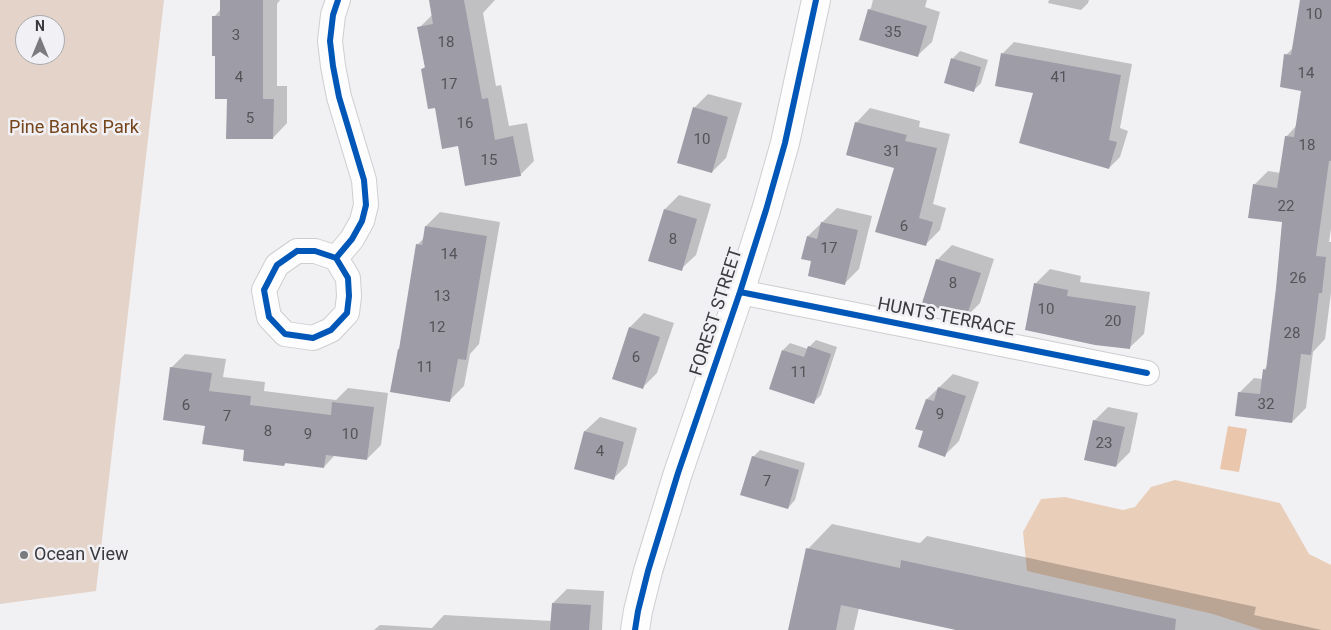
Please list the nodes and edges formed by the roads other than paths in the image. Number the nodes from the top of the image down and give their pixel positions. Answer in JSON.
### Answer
{"nodes":[{"id":1,"x":338,"y":0,"type":"edge"},
{"id":2,"x":816,"y":0,"type":"edge"},
{"id":3,"x":336,"y":258,"type":"dead end"},
{"id":4,"x":740,"y":292,"type":"junction"},
{"id":5,"x":1147,"y":373,"type":"dead end"},
{"id":6,"x":635,"y":630,"type":"edge"}],
"edges":[{"from":1,"to":3,"type":"street"},
{"from":2,"to":4,"type":"street","name":"FOREST STREET"},
{"from":4,"to":5,"type":"street","name":"HUNTS TERRACE"},
{"from":4,"to":6,"type":"street","name":"FOREST STREET"}]}
